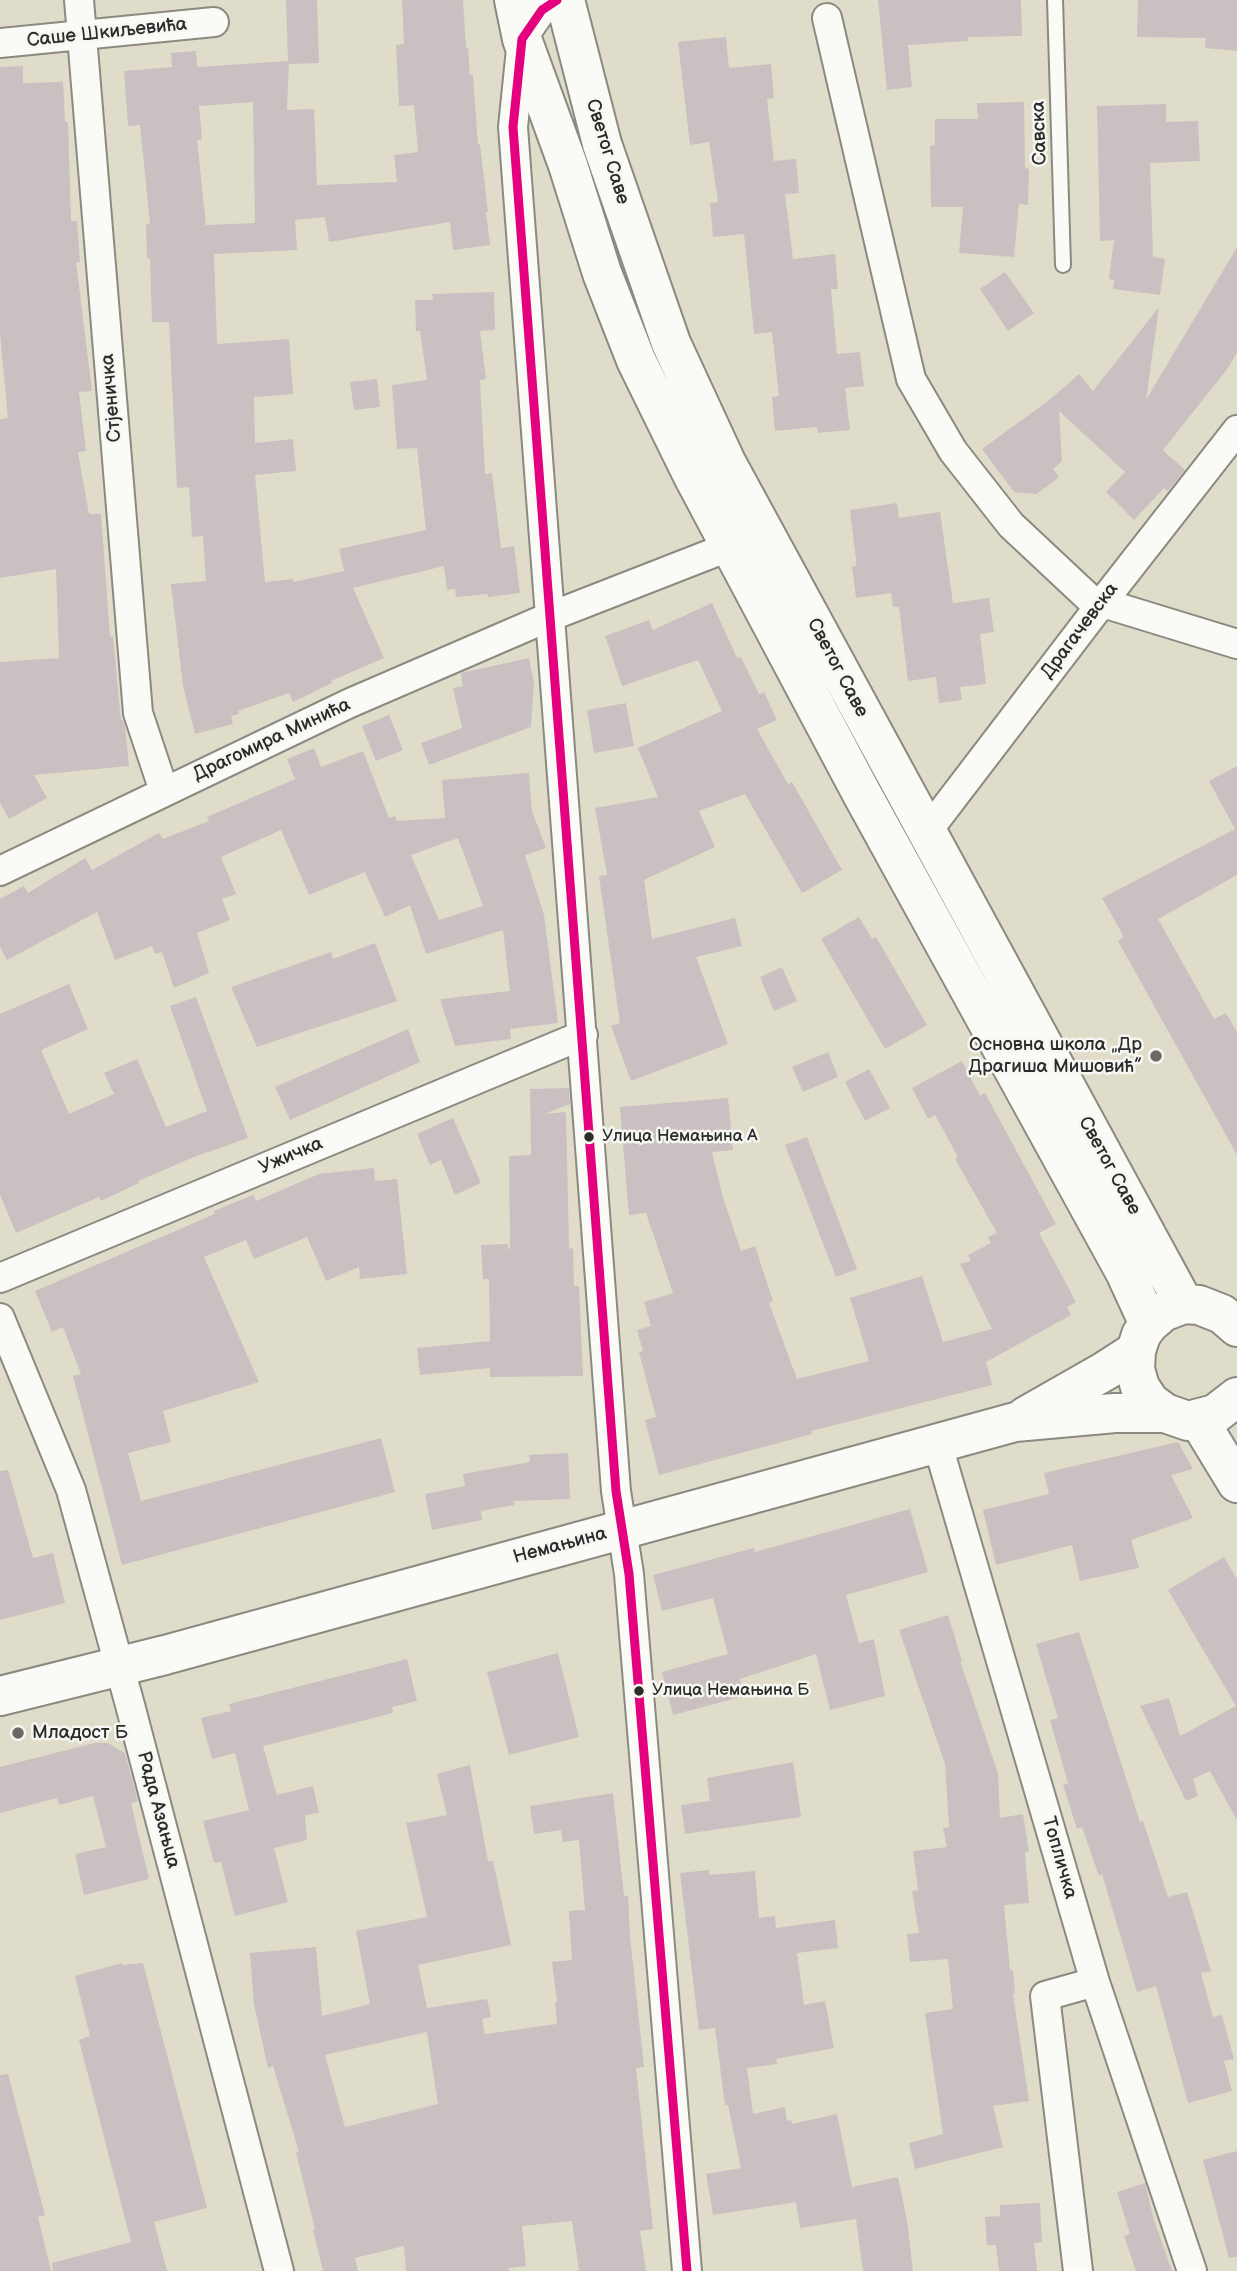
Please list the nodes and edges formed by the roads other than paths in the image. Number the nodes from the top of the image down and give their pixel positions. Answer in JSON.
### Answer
{"nodes":[{"id":1,"x":79,"y":0,"type":"edge"},
{"id":2,"x":514,"y":0,"type":"edge"},
{"id":3,"x":556,"y":0,"type":"edge"},
{"id":4,"x":565,"y":0,"type":"edge"},
{"id":5,"x":1055,"y":0,"type":"edge"},
{"id":6,"x":828,"y":18,"type":"dead end"},
{"id":7,"x":214,"y":22,"type":"dead end"},
{"id":8,"x":82,"y":37,"type":"junction"},
{"id":9,"x":522,"y":39,"type":"junction"},
{"id":10,"x":0,"y":43,"type":"edge"},
{"id":11,"x":1063,"y":265,"type":"dead end"},
{"id":12,"x":1237,"y":430,"type":"edge"},
{"id":13,"x":746,"y":537,"type":"junction"},
{"id":14,"x":1101,"y":604,"type":"junction"},
{"id":15,"x":549,"y":617,"type":"junction"},
{"id":16,"x":1237,"y":644,"type":"edge"},
{"id":17,"x":164,"y":791,"type":"junction"},
{"id":18,"x":926,"y":833,"type":"junction"},
{"id":19,"x":0,"y":871,"type":"edge"},
{"id":20,"x":583,"y":1035,"type":"junction"},
{"id":21,"x":0,"y":1278,"type":"edge"},
{"id":22,"x":1184,"y":1304,"type":"junction"},
{"id":23,"x":1232,"y":1316,"type":"edge"},
{"id":24,"x":0,"y":1318,"type":"edge"},
{"id":25,"x":1142,"y":1337,"type":"junction"},
{"id":26,"x":1236,"y":1402,"type":"edge"},
{"id":27,"x":1182,"y":1416,"type":"junction"},
{"id":28,"x":1015,"y":1422,"type":"junction"},
{"id":29,"x":937,"y":1442,"type":"junction"},
{"id":30,"x":1237,"y":1483,"type":"edge"},
{"id":31,"x":621,"y":1529,"type":"junction"},
{"id":32,"x":120,"y":1666,"type":"junction"},
{"id":33,"x":0,"y":1696,"type":"edge"},
{"id":34,"x":1095,"y":1982,"type":"junction"},
{"id":35,"x":279,"y":2271,"type":"edge"},
{"id":36,"x":688,"y":2271,"type":"edge"},
{"id":37,"x":1079,"y":2271,"type":"edge"},
{"id":38,"x":1192,"y":2271,"type":"edge"}],
"edges":[{"from":1,"to":8,"type":"street","name":"Стјеничка"},
{"from":2,"to":9,"type":"main road","name":"Светог Саве"},
{"from":3,"to":9,"type":"street"},
{"from":4,"to":13,"type":"main road","name":"Светог Саве"},
{"from":5,"to":11,"type":"lane","name":"Савска"},
{"from":6,"to":14,"type":"street"},
{"from":7,"to":8,"type":"street","name":"Саше Шкиљевића"},
{"from":8,"to":10,"type":"street","name":"Саше Шкиљевића"},
{"from":8,"to":17,"type":"street","name":"Стјеничка"},
{"from":9,"to":13,"type":"main road","name":"Светог Саве"},
{"from":9,"to":15,"type":"street"},
{"from":12,"to":14,"type":"street","name":"Драгачевска"},
{"from":13,"to":15,"type":"street","name":"Драгомира Минића"},
{"from":13,"to":18,"type":"main road","name":"Светог Саве"},
{"from":13,"to":25,"type":"main road","name":"Светог Саве"},
{"from":14,"to":16,"type":"street"},
{"from":14,"to":18,"type":"street","name":"Драгачевска"},
{"from":15,"to":17,"type":"street","name":"Драгомира Минића"},
{"from":15,"to":20,"type":"street"},
{"from":17,"to":19,"type":"street","name":"Драгомира Минића"},
{"from":18,"to":22,"type":"main road","name":"Светог Саве"},
{"from":20,"to":21,"type":"street","name":"Ужичка"},
{"from":20,"to":31,"type":"street"},
{"from":22,"to":23,"type":"main road"},
{"from":22,"to":25,"type":"main road"},
{"from":24,"to":32,"type":"street","name":"Рада Азањца"},
{"from":25,"to":27,"type":"main road","name":"Светог Саве"},
{"from":25,"to":28,"type":"main road"},
{"from":26,"to":27,"type":"main road"},
{"from":27,"to":28,"type":"main road","name":"Немањина"},
{"from":27,"to":30,"type":"main road"},
{"from":28,"to":29,"type":"main road","name":"Немањина"},
{"from":29,"to":31,"type":"main road","name":"Немањина"},
{"from":29,"to":34,"type":"street","name":"Топличка"},
{"from":31,"to":32,"type":"main road","name":"Немањина"},
{"from":31,"to":36,"type":"street"},
{"from":32,"to":33,"type":"main road","name":"Немањина"},
{"from":32,"to":35,"type":"street","name":"Рада Азањца"},
{"from":34,"to":37,"type":"street"},
{"from":34,"to":38,"type":"street","name":"Топличка"}]}
